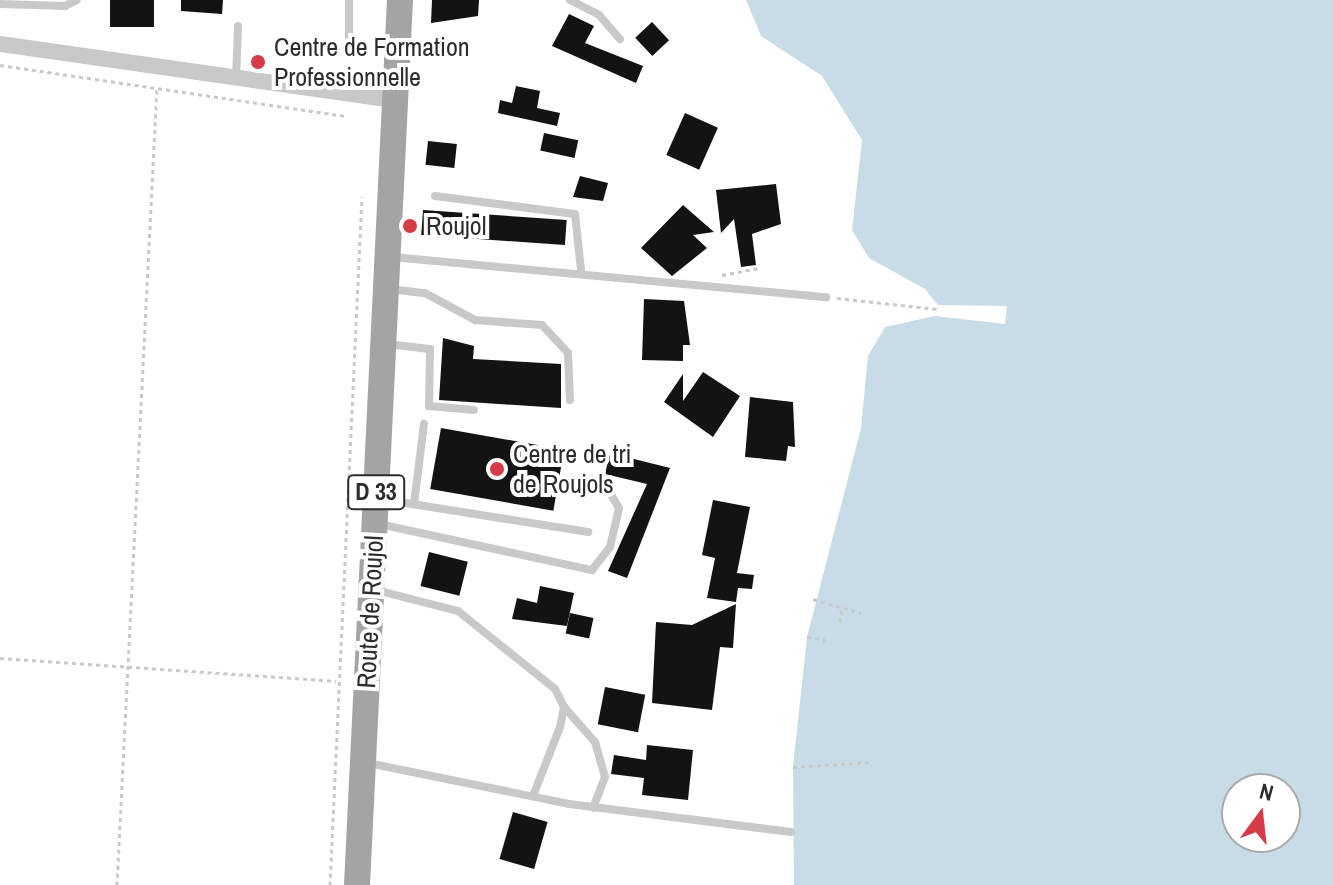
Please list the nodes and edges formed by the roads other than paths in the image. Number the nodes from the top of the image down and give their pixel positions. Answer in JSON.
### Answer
{"nodes":[{"id":1,"x":77,"y":0,"type":"edge"},
{"id":2,"x":349,"y":0,"type":"edge"},
{"id":3,"x":400,"y":0,"type":"edge"},
{"id":4,"x":570,"y":0,"type":"edge"},
{"id":5,"x":0,"y":4,"type":"edge"},
{"id":6,"x":238,"y":26,"type":"dead end"},
{"id":7,"x":349,"y":39,"type":"dead end"},
{"id":8,"x":620,"y":39,"type":"dead end"},
{"id":9,"x":0,"y":44,"type":"edge"},
{"id":10,"x":236,"y":80,"type":"junction"},
{"id":11,"x":395,"y":100,"type":"junction"},
{"id":12,"x":435,"y":196,"type":"dead end"},
{"id":13,"x":387,"y":257,"type":"junction"},
{"id":14,"x":581,"y":270,"type":"junction"},
{"id":15,"x":385,"y":289,"type":"junction"},
{"id":16,"x":826,"y":297,"type":"road end"},
{"id":17,"x":383,"y":343,"type":"junction"},
{"id":18,"x":570,"y":400,"type":"dead end"},
{"id":19,"x":474,"y":410,"type":"dead end"},
{"id":20,"x":424,"y":424,"type":"dead end"},
{"id":21,"x":570,"y":479,"type":"dead end"},
{"id":22,"x":414,"y":504,"type":"junction"},
{"id":23,"x":375,"y":511,"type":"junction"},
{"id":24,"x":588,"y":532,"type":"dead end"},
{"id":25,"x":371,"y":589,"type":"junction"},
{"id":26,"x":564,"y":707,"type":"junction"},
{"id":27,"x":363,"y":762,"type":"junction"},
{"id":28,"x":533,"y":796,"type":"junction"},
{"id":29,"x":593,"y":808,"type":"junction"},
{"id":30,"x":791,"y":832,"type":"dead end"},
{"id":31,"x":357,"y":885,"type":"edge"}],
"edges":[{"from":1,"to":5,"type":"lane"},
{"from":2,"to":7,"type":"lane"},
{"from":3,"to":11,"type":"main road","number":"D 33"},
{"from":4,"to":8,"type":"lane"},
{"from":6,"to":10,"type":"lane"},
{"from":9,"to":10,"type":"street"},
{"from":10,"to":11,"type":"street"},
{"from":11,"to":13,"type":"main road","name":"Route de Roujol","number":"D 33"},
{"from":12,"to":14,"type":"lane"},
{"from":13,"to":14,"type":"lane"},
{"from":13,"to":15,"type":"main road","name":"Route de Roujol","number":"D 33"},
{"from":14,"to":16,"type":"lane"},
{"from":15,"to":17,"type":"main road","name":"Route de Roujol","number":"D 33"},
{"from":15,"to":18,"type":"lane"},
{"from":17,"to":19,"type":"lane"},
{"from":17,"to":23,"type":"main road","name":"Route de Roujol","number":"D 33"},
{"from":20,"to":22,"type":"lane"},
{"from":21,"to":23,"type":"lane"},
{"from":22,"to":23,"type":"lane"},
{"from":22,"to":24,"type":"lane"},
{"from":23,"to":25,"type":"main road","name":"Route de Roujol","number":"D 33"},
{"from":25,"to":26,"type":"lane"},
{"from":25,"to":27,"type":"main road","name":"Route de Roujol","number":"D 33"},
{"from":26,"to":28,"type":"lane"},
{"from":26,"to":29,"type":"lane"},
{"from":27,"to":28,"type":"lane"},
{"from":27,"to":31,"type":"main road","name":"Route de Roujol","number":"D 33"},
{"from":28,"to":29,"type":"lane"},
{"from":29,"to":30,"type":"lane"}]}
